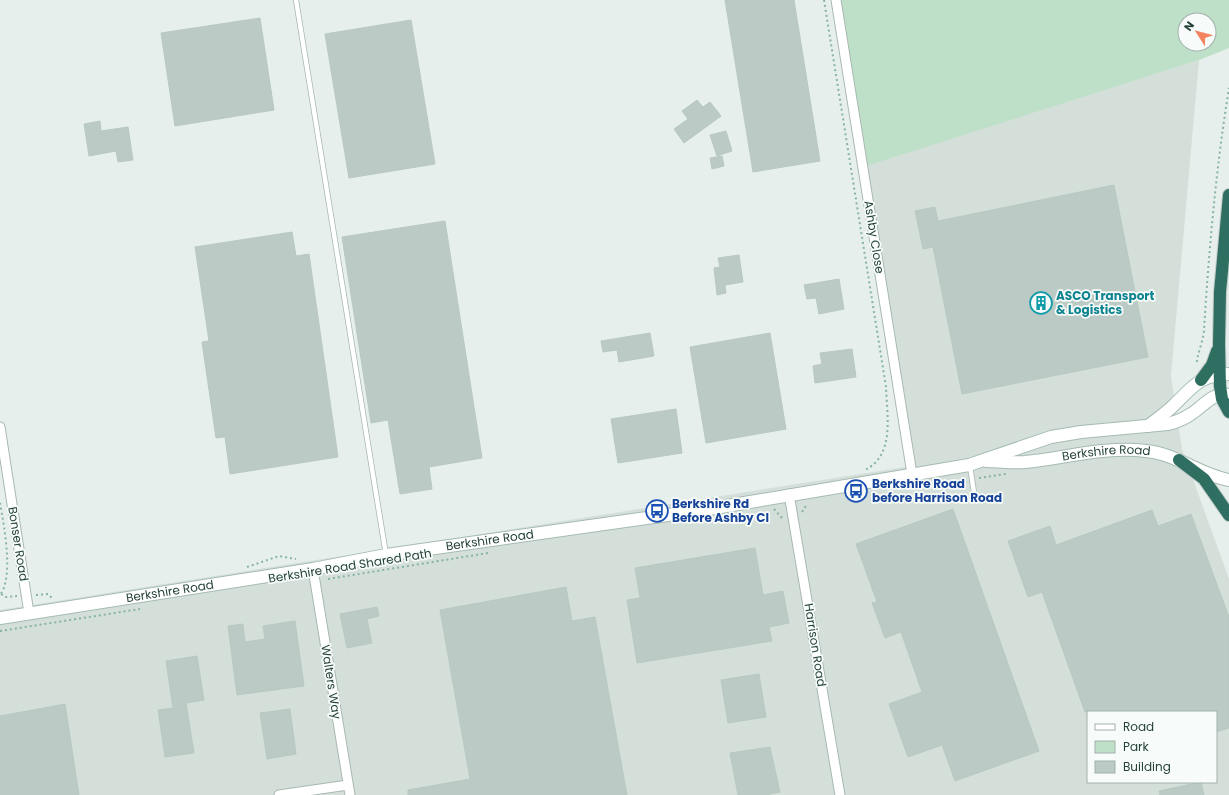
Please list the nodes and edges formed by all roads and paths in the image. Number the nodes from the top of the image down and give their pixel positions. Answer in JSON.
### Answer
{"nodes":[{"id":1,"x":296,"y":0,"type":"edge"},
{"id":2,"x":824,"y":0,"type":"edge"},
{"id":3,"x":836,"y":0,"type":"edge"},
{"id":4,"x":1229,"y":88,"type":"edge"},
{"id":5,"x":1229,"y":195,"type":"edge"},
{"id":6,"x":1219,"y":344,"type":"junction"},
{"id":7,"x":1197,"y":362,"type":"dead end"},
{"id":8,"x":1224,"y":374,"type":"edge"},
{"id":9,"x":1201,"y":380,"type":"junction"},
{"id":10,"x":1225,"y":395,"type":"edge"},
{"id":11,"x":1229,"y":412,"type":"edge"},
{"id":12,"x":1148,"y":426,"type":"junction"},
{"id":13,"x":0,"y":427,"type":"edge"},
{"id":14,"x":1179,"y":460,"type":"junction"},
{"id":15,"x":974,"y":463,"type":"junction"},
{"id":16,"x":3,"y":465,"type":"edge"},
{"id":17,"x":863,"y":471,"type":"dead end"},
{"id":18,"x":912,"y":474,"type":"junction"},
{"id":19,"x":1008,"y":474,"type":"dead end"},
{"id":20,"x":992,"y":476,"type":"dead end"},
{"id":21,"x":1229,"y":480,"type":"edge"},
{"id":22,"x":789,"y":494,"type":"junction"},
{"id":23,"x":975,"y":499,"type":"dead end"},
{"id":24,"x":0,"y":503,"type":"edge"},
{"id":25,"x":769,"y":508,"type":"dead end"},
{"id":26,"x":1229,"y":515,"type":"edge"},
{"id":27,"x":794,"y":517,"type":"junction"},
{"id":28,"x":488,"y":553,"type":"dead end"},
{"id":29,"x":386,"y":555,"type":"junction"},
{"id":30,"x":303,"y":558,"type":"dead end"},
{"id":31,"x":242,"y":568,"type":"dead end"},
{"id":32,"x":314,"y":575,"type":"junction"},
{"id":33,"x":1,"y":595,"type":"edge"},
{"id":34,"x":26,"y":596,"type":"junction"},
{"id":35,"x":53,"y":599,"type":"dead end"},
{"id":36,"x":142,"y":609,"type":"dead end"},
{"id":37,"x":29,"y":613,"type":"junction"},
{"id":38,"x":0,"y":618,"type":"edge"},
{"id":39,"x":0,"y":631,"type":"edge"},
{"id":40,"x":348,"y":785,"type":"junction"},
{"id":41,"x":279,"y":795,"type":"edge"},
{"id":42,"x":350,"y":795,"type":"edge"},
{"id":43,"x":840,"y":795,"type":"edge"}],
"edges":[{"from":1,"to":29,"type":"lane"},
{"from":2,"to":17,"type":"path"},
{"from":3,"to":18,"type":"street","name":"Ashby Close"},
{"from":4,"to":7,"type":"path"},
{"from":5,"to":6,"type":"highway"},
{"from":6,"to":8,"type":"highway"},
{"from":6,"to":9,"type":"highway"},
{"from":8,"to":9,"type":"main road"},
{"from":8,"to":10,"type":"highway"},
{"from":9,"to":12,"type":"main road"},
{"from":10,"to":11,"type":"highway"},
{"from":10,"to":12,"type":"main road","name":"Berkshire Road"},
{"from":12,"to":15,"type":"main road","name":"Berkshire Road"},
{"from":13,"to":16,"type":"street","name":"Bonser Road"},
{"from":14,"to":15,"type":"main road","name":"Berkshire Road"},
{"from":14,"to":21,"type":"main road","name":"Berkshire Road"},
{"from":14,"to":26,"type":"highway"},
{"from":15,"to":18,"type":"main road","name":"Berkshire Road"},
{"from":15,"to":23,"type":"lane"},
{"from":16,"to":34,"type":"street","name":"Bonser Road"},
{"from":18,"to":22,"type":"main road","name":"Berkshire Road"},
{"from":19,"to":20,"type":"path"},
{"from":22,"to":27,"type":"street","name":"Harrison Road"},
{"from":22,"to":29,"type":"main road","name":"Berkshire Road"},
{"from":24,"to":33,"type":"path"},
{"from":25,"to":27,"type":"path"},
{"from":27,"to":43,"type":"street","name":"Harrison Road"},
{"from":28,"to":32,"type":"path","name":"Berkshire Road Shared Path"},
{"from":29,"to":32,"type":"main road","name":"Berkshire Road"},
{"from":30,"to":31,"type":"path"},
{"from":32,"to":37,"type":"main road","name":"Berkshire Road"},
{"from":32,"to":40,"type":"street","name":"Walters Way"},
{"from":33,"to":34,"type":"path"},
{"from":34,"to":35,"type":"path"},
{"from":34,"to":37,"type":"street","name":"Bonser Road"},
{"from":36,"to":39,"type":"path"},
{"from":37,"to":38,"type":"main road","name":"Berkshire Road"},
{"from":40,"to":41,"type":"street"},
{"from":40,"to":42,"type":"street","name":"Walters Way"}]}
